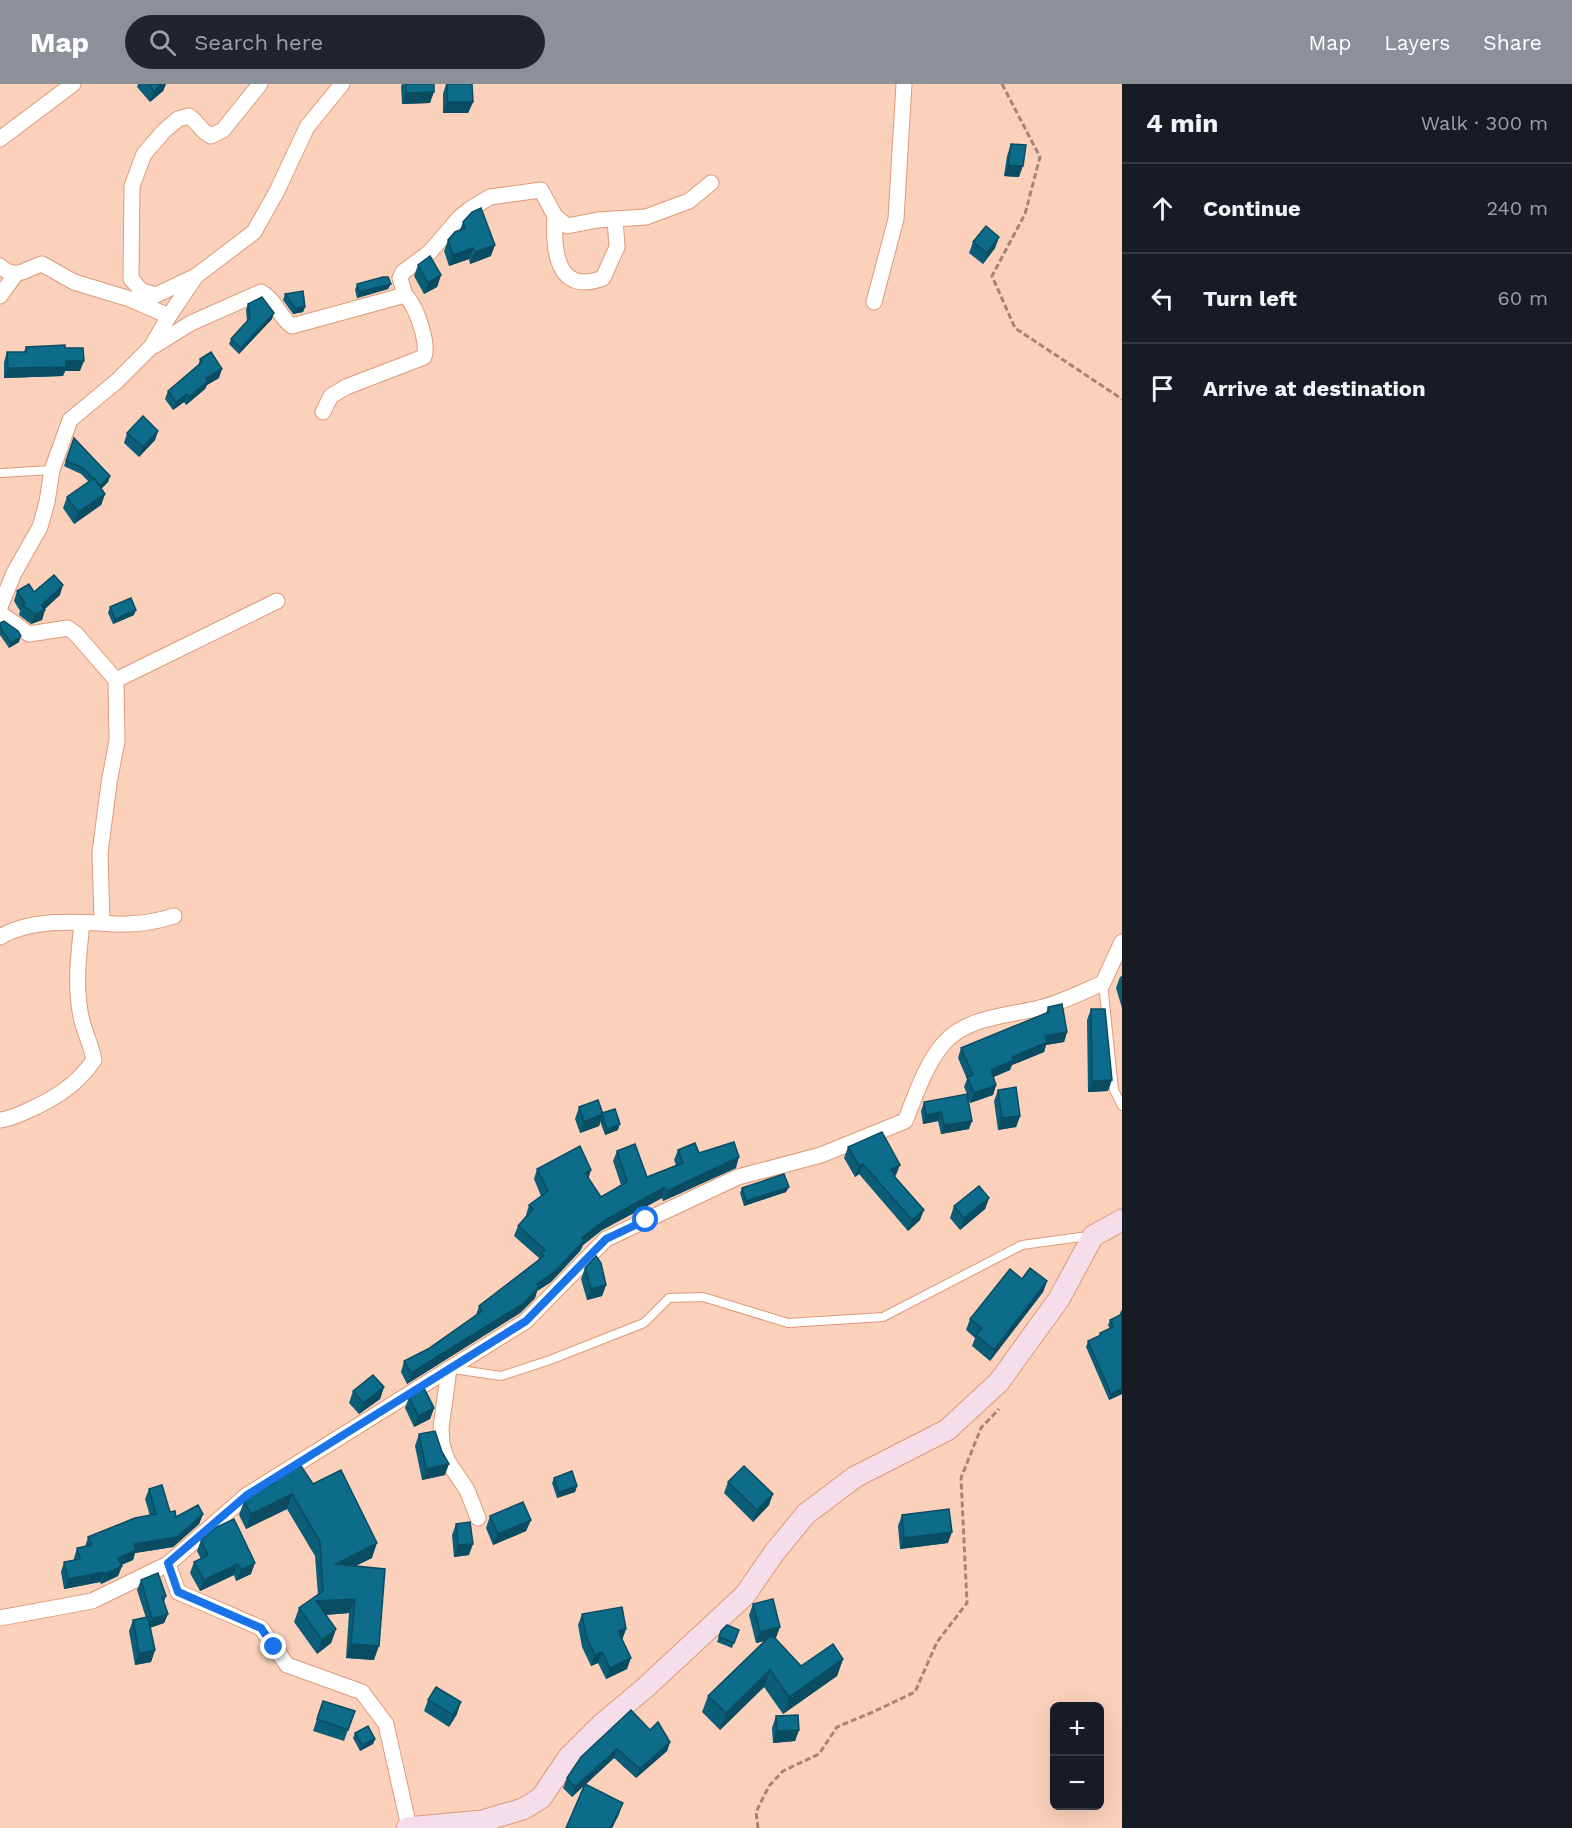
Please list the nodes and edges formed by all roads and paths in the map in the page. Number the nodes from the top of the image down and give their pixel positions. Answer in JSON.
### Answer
{"nodes":[{"id":1,"x":73,"y":84,"type":"edge"},
{"id":2,"x":260,"y":84,"type":"edge"},
{"id":3,"x":342,"y":84,"type":"edge"},
{"id":4,"x":904,"y":84,"type":"edge"},
{"id":5,"x":1002,"y":84,"type":"edge"},
{"id":6,"x":0,"y":139,"type":"edge"},
{"id":7,"x":711,"y":183,"type":"dead end"},
{"id":8,"x":555,"y":216,"type":"junction"},
{"id":9,"x":615,"y":219,"type":"junction"},
{"id":10,"x":0,"y":266,"type":"edge"},
{"id":11,"x":15,"y":274,"type":"junction"},
{"id":12,"x":196,"y":276,"type":"junction"},
{"id":13,"x":405,"y":295,"type":"junction"},
{"id":14,"x":0,"y":296,"type":"edge"},
{"id":15,"x":874,"y":302,"type":"dead end"},
{"id":16,"x":169,"y":316,"type":"junction"},
{"id":17,"x":151,"y":347,"type":"junction"},
{"id":18,"x":1122,"y":399,"type":"edge"},
{"id":19,"x":323,"y":412,"type":"dead end"},
{"id":20,"x":52,"y":470,"type":"junction"},
{"id":21,"x":0,"y":473,"type":"edge"},
{"id":22,"x":277,"y":601,"type":"dead end"},
{"id":23,"x":0,"y":607,"type":"edge"},
{"id":24,"x":0,"y":613,"type":"edge"},
{"id":25,"x":116,"y":680,"type":"junction"},
{"id":26,"x":174,"y":916,"type":"dead end"},
{"id":27,"x":82,"y":923,"type":"junction"},
{"id":28,"x":102,"y":923,"type":"junction"},
{"id":29,"x":0,"y":937,"type":"edge"},
{"id":30,"x":1122,"y":942,"type":"edge"},
{"id":31,"x":1103,"y":983,"type":"junction"},
{"id":32,"x":1122,"y":1106,"type":"edge"},
{"id":33,"x":0,"y":1120,"type":"edge"},
{"id":34,"x":1122,"y":1220,"type":"edge"},
{"id":35,"x":1093,"y":1236,"type":"junction"},
{"id":36,"x":449,"y":1369,"type":"junction"},
{"id":37,"x":999,"y":1382,"type":"junction"},
{"id":38,"x":478,"y":1518,"type":"dead end"},
{"id":39,"x":168,"y":1563,"type":"junction"},
{"id":40,"x":0,"y":1618,"type":"edge"},
{"id":41,"x":408,"y":1828,"type":"edge"},
{"id":42,"x":758,"y":1828,"type":"edge"}],
"edges":[{"from":1,"to":6,"type":"street"},
{"from":2,"to":12,"type":"street"},
{"from":3,"to":12,"type":"street"},
{"from":4,"to":15,"type":"street"},
{"from":5,"to":18,"type":"path"},
{"from":7,"to":9,"type":"street"},
{"from":8,"to":9,"type":"street"},
{"from":8,"to":9,"type":"street"},
{"from":8,"to":13,"type":"street"},
{"from":10,"to":11,"type":"street"},
{"from":11,"to":14,"type":"street"},
{"from":11,"to":16,"type":"street"},
{"from":12,"to":16,"type":"street"},
{"from":13,"to":17,"type":"street"},
{"from":13,"to":19,"type":"street"},
{"from":16,"to":17,"type":"street"},
{"from":17,"to":20,"type":"street"},
{"from":20,"to":21,"type":"lane"},
{"from":20,"to":23,"type":"street"},
{"from":22,"to":25,"type":"street"},
{"from":24,"to":25,"type":"street"},
{"from":25,"to":28,"type":"street"},
{"from":26,"to":28,"type":"street"},
{"from":27,"to":28,"type":"street"},
{"from":27,"to":29,"type":"street"},
{"from":27,"to":33,"type":"street"},
{"from":30,"to":31,"type":"street"},
{"from":31,"to":32,"type":"lane"},
{"from":31,"to":36,"type":"street"},
{"from":34,"to":35,"type":"street"},
{"from":35,"to":36,"type":"lane"},
{"from":35,"to":37,"type":"street"},
{"from":36,"to":38,"type":"street"},
{"from":36,"to":39,"type":"street"},
{"from":37,"to":41,"type":"street"},
{"from":37,"to":42,"type":"path"},
{"from":39,"to":40,"type":"street"},
{"from":39,"to":41,"type":"street"}]}
